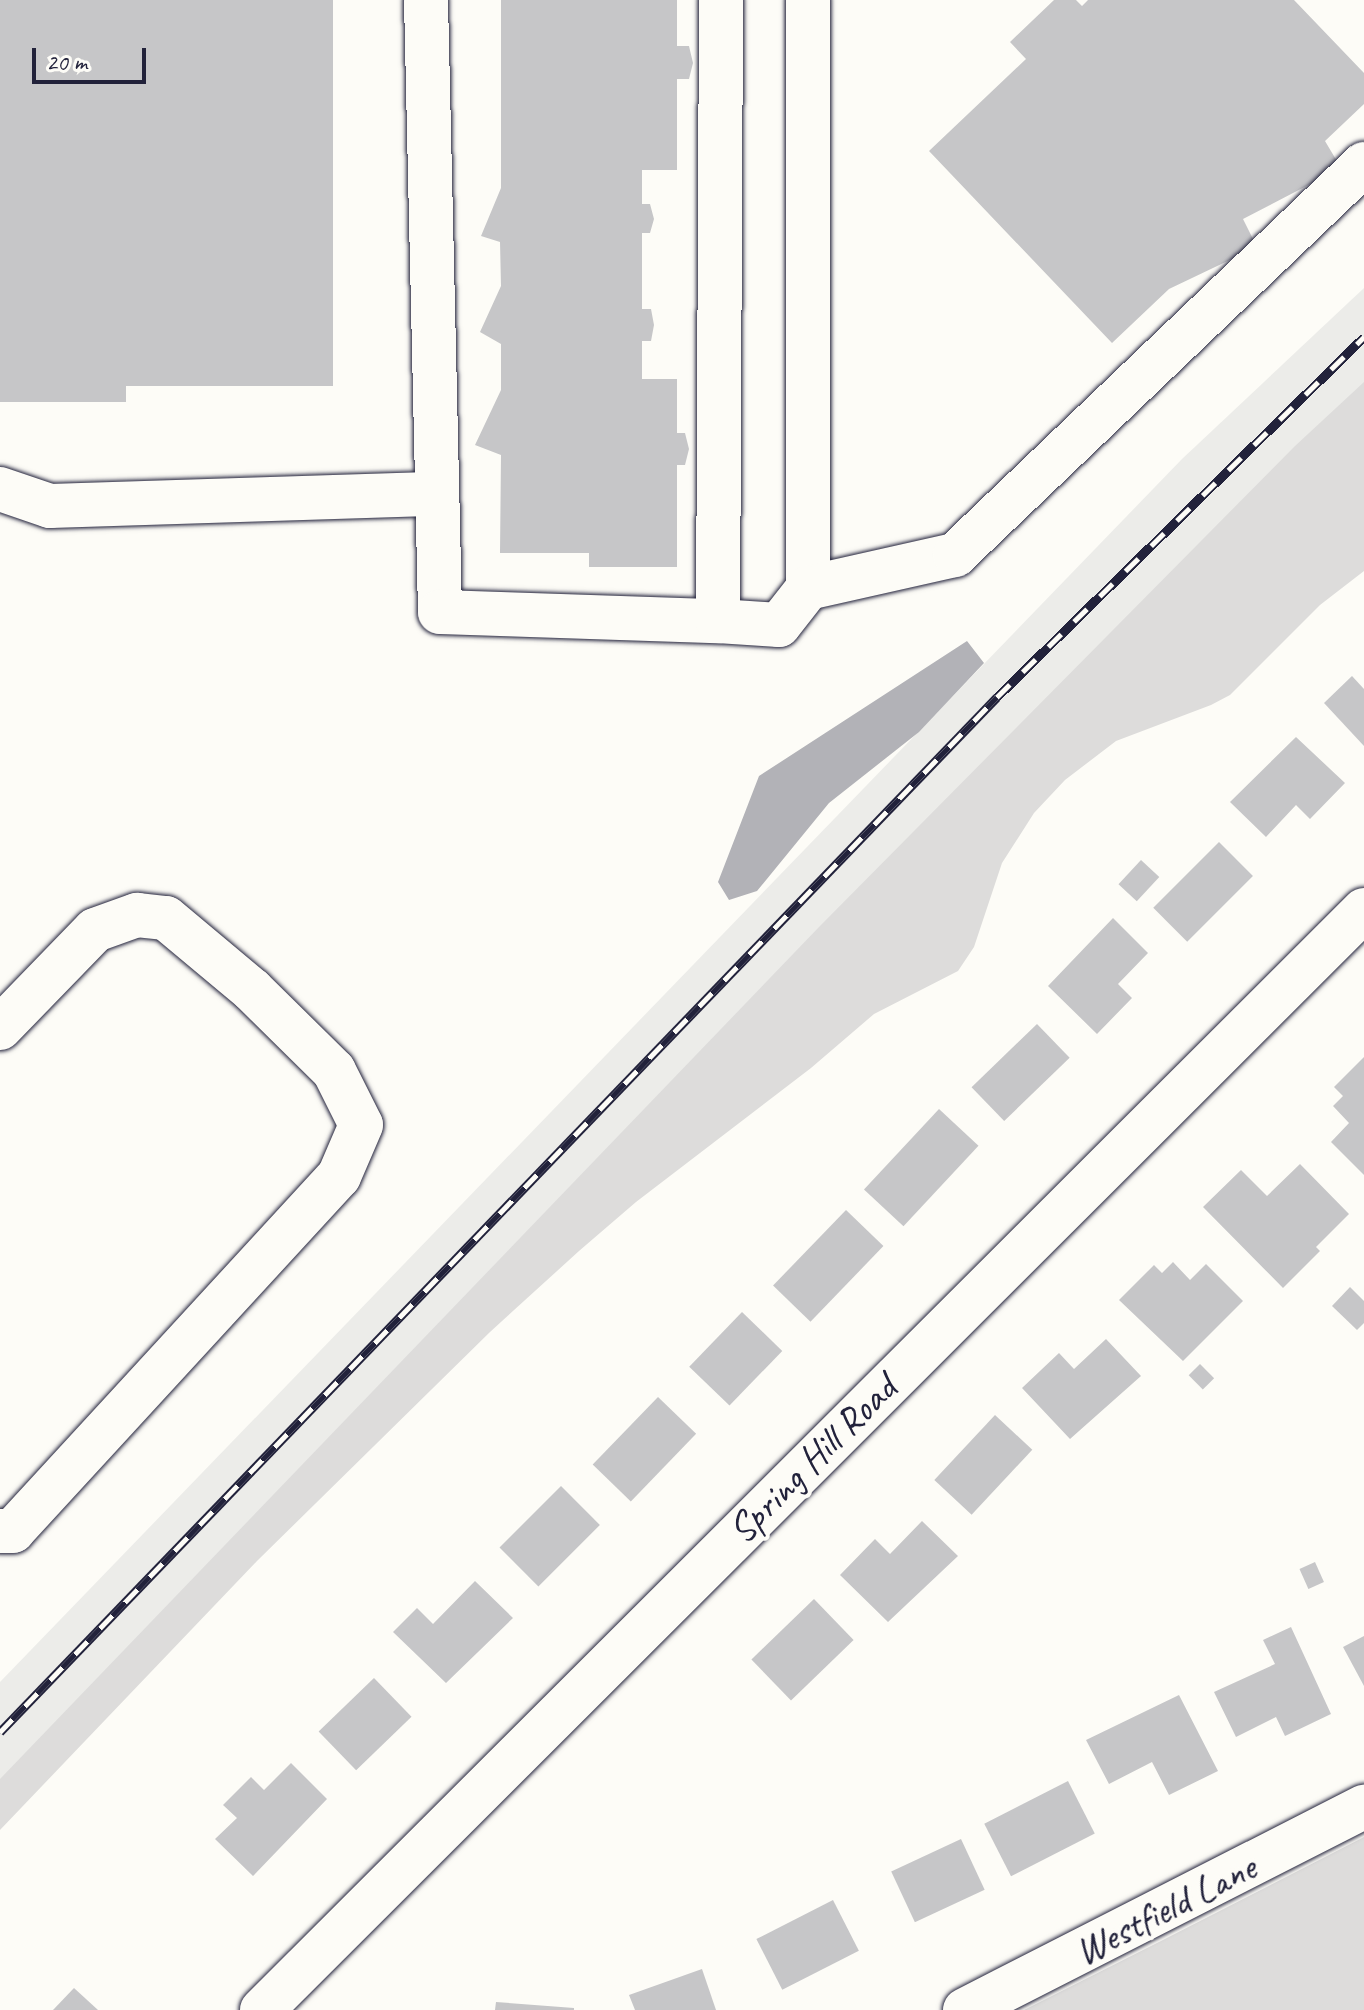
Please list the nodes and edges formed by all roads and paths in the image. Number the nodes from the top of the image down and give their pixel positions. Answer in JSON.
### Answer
{"nodes":[{"id":1,"x":426,"y":0,"type":"edge"},
{"id":2,"x":721,"y":0,"type":"edge"},
{"id":3,"x":808,"y":0,"type":"edge"},
{"id":4,"x":1364,"y":164,"type":"edge"},
{"id":5,"x":0,"y":489,"type":"edge"},
{"id":6,"x":437,"y":494,"type":"junction"},
{"id":7,"x":808,"y":588,"type":"junction"},
{"id":8,"x":718,"y":621,"type":"junction"},
{"id":9,"x":1364,"y":910,"type":"edge"},
{"id":10,"x":0,"y":1028,"type":"edge"},
{"id":11,"x":0,"y":1531,"type":"edge"},
{"id":12,"x":1364,"y":1807,"type":"edge"},
{"id":13,"x":262,"y":2010,"type":"edge"},
{"id":14,"x":965,"y":2010,"type":"edge"}],
"edges":[{"from":1,"to":6,"type":"street"},
{"from":2,"to":8,"type":"street"},
{"from":3,"to":7,"type":"street"},
{"from":4,"to":7,"type":"street"},
{"from":5,"to":6,"type":"street"},
{"from":6,"to":8,"type":"street"},
{"from":7,"to":8,"type":"street"},
{"from":9,"to":13,"type":"street","name":"Spring Hill Road"},
{"from":10,"to":11,"type":"street"},
{"from":12,"to":14,"type":"street","name":"Westfield Lane"}]}
